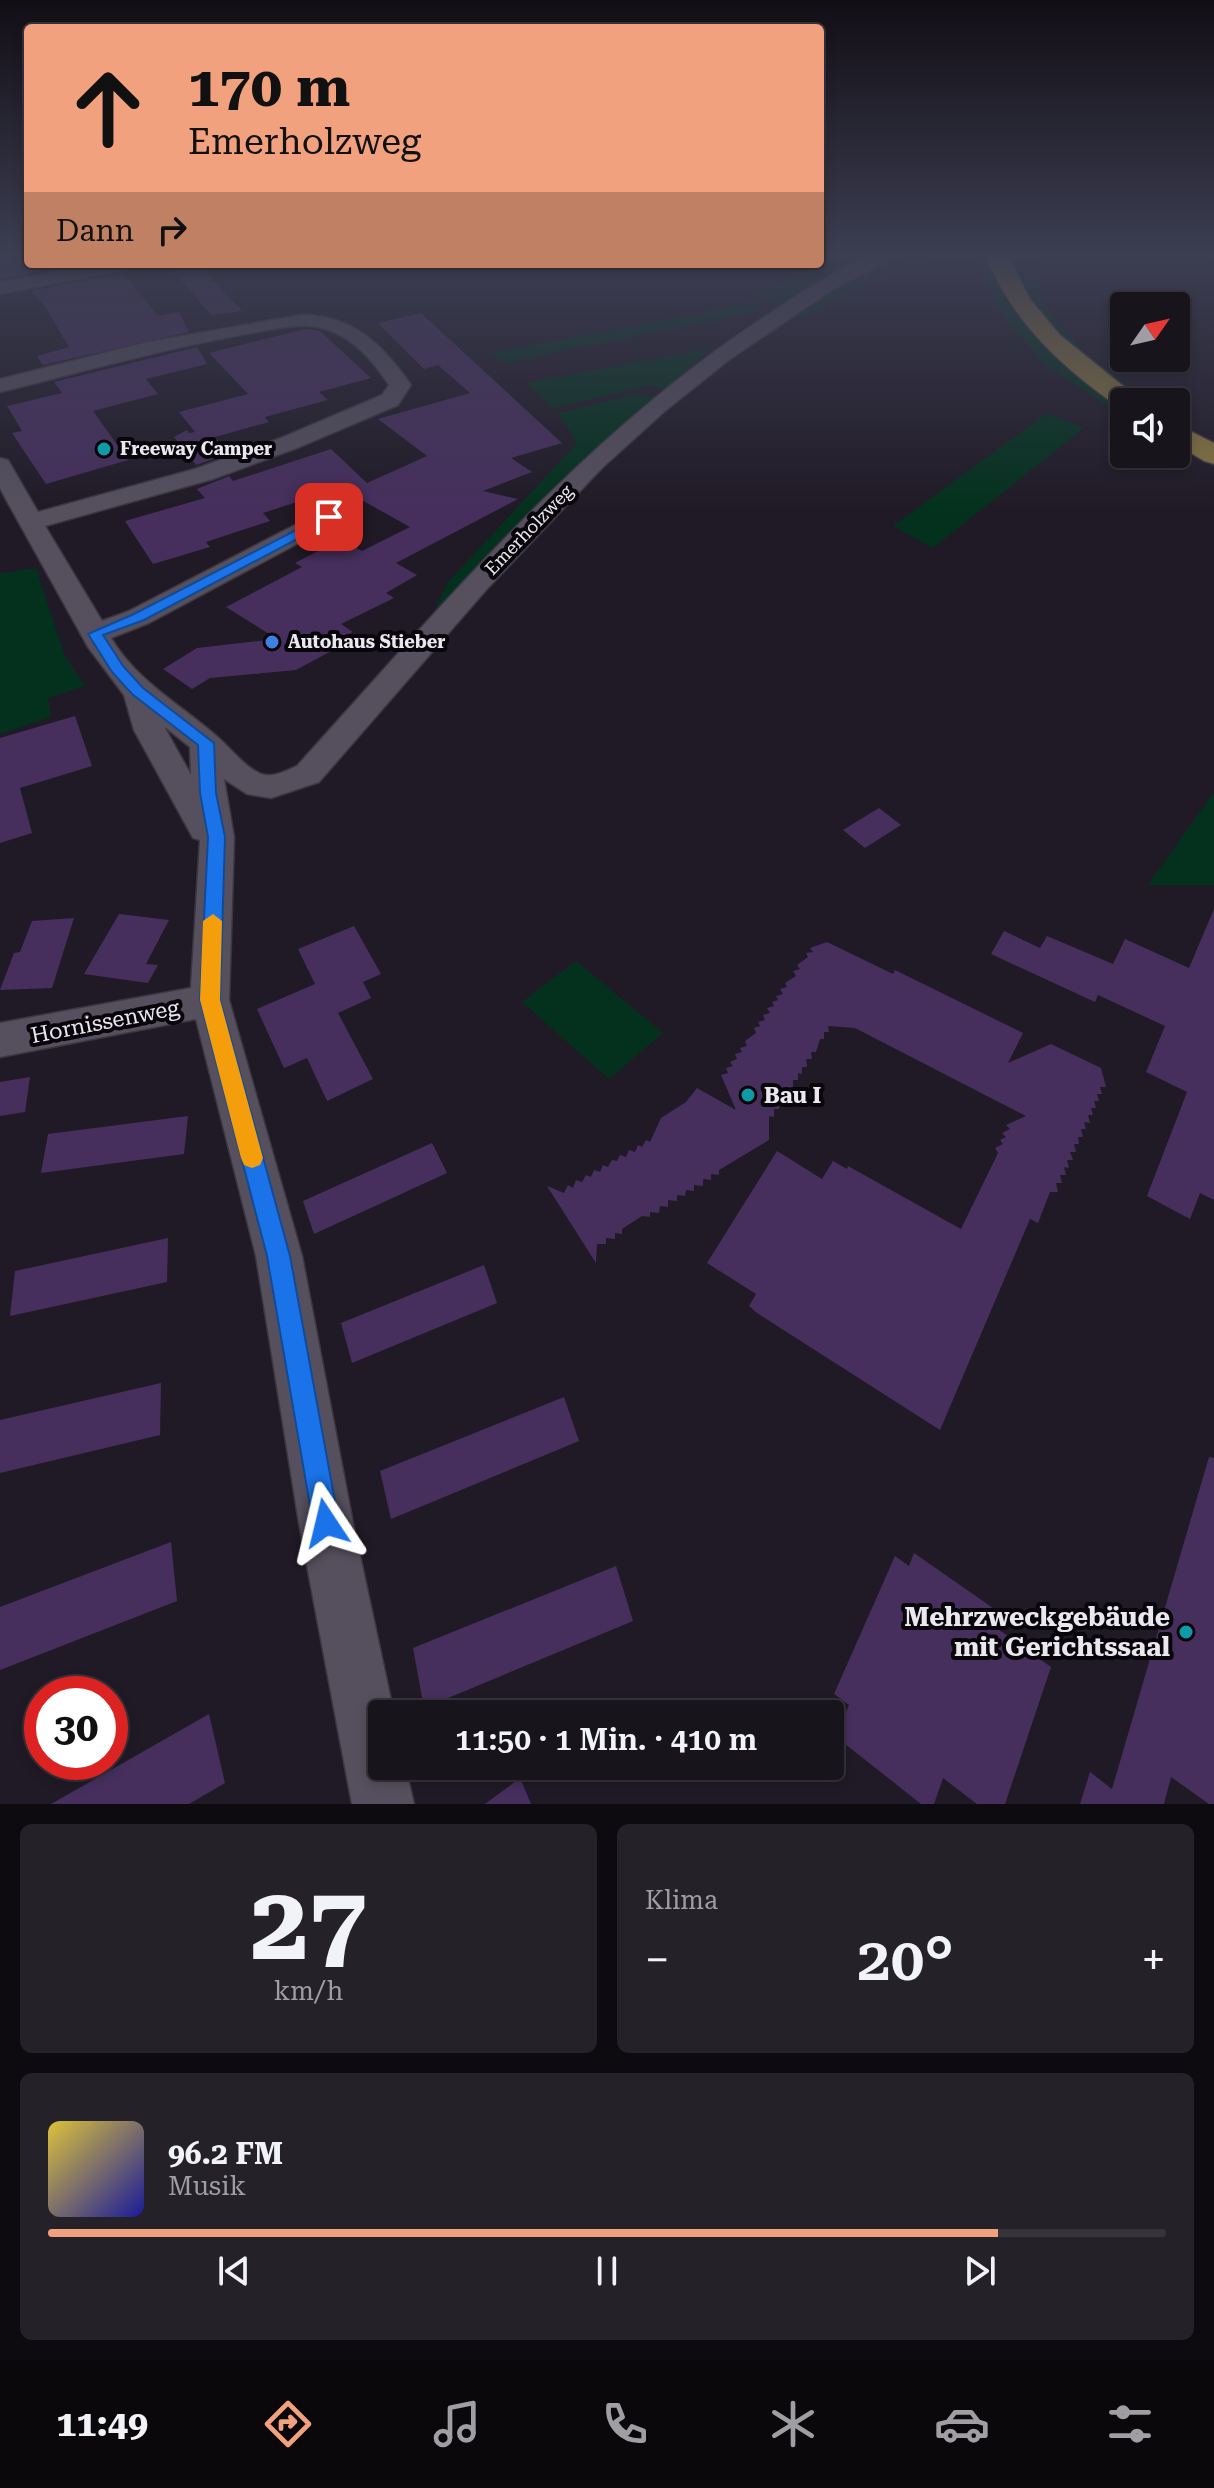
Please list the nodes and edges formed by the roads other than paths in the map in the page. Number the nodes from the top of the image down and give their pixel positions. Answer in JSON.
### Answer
{"nodes":[{"id":1,"x":181,"y":342,"type":"edge"},
{"id":2,"x":365,"y":342,"type":"edge"},
{"id":3,"x":740,"y":342,"type":"edge"},
{"id":4,"x":1055,"y":342,"type":"edge"},
{"id":5,"x":0,"y":386,"type":"edge"},
{"id":6,"x":1111,"y":388,"type":"edge"},
{"id":7,"x":1190,"y":440,"type":"edge"},
{"id":8,"x":1214,"y":455,"type":"edge"},
{"id":9,"x":0,"y":465,"type":"edge"},
{"id":10,"x":329,"y":517,"type":"dead end"},
{"id":11,"x":31,"y":522,"type":"junction"},
{"id":12,"x":95,"y":634,"type":"junction"},
{"id":13,"x":138,"y":691,"type":"junction"},
{"id":14,"x":206,"y":743,"type":"junction"},
{"id":15,"x":215,"y":878,"type":"junction"},
{"id":16,"x":210,"y":1000,"type":"junction"},
{"id":17,"x":0,"y":1040,"type":"edge"},
{"id":18,"x":383,"y":1804,"type":"edge"}],
"edges":[{"from":1,"to":5,"type":"street"},
{"from":2,"to":11,"type":"street"},
{"from":3,"to":14,"type":"street","name":"Emerholzweg"},
{"from":4,"to":6,"type":"main road"},
{"from":7,"to":8,"type":"main road"},
{"from":9,"to":11,"type":"street","name":"Emerholzweg"},
{"from":10,"to":12,"type":"street"},
{"from":11,"to":12,"type":"street","name":"Emerholzweg"},
{"from":12,"to":13,"type":"street","name":"Emerholzweg"},
{"from":13,"to":14,"type":"street","name":"Emerholzweg"},
{"from":13,"to":15,"type":"street","name":"Emerholzweg"},
{"from":14,"to":15,"type":"street"},
{"from":15,"to":16,"type":"street"},
{"from":16,"to":17,"type":"street","name":"Hornissenweg"},
{"from":16,"to":18,"type":"street"}]}
